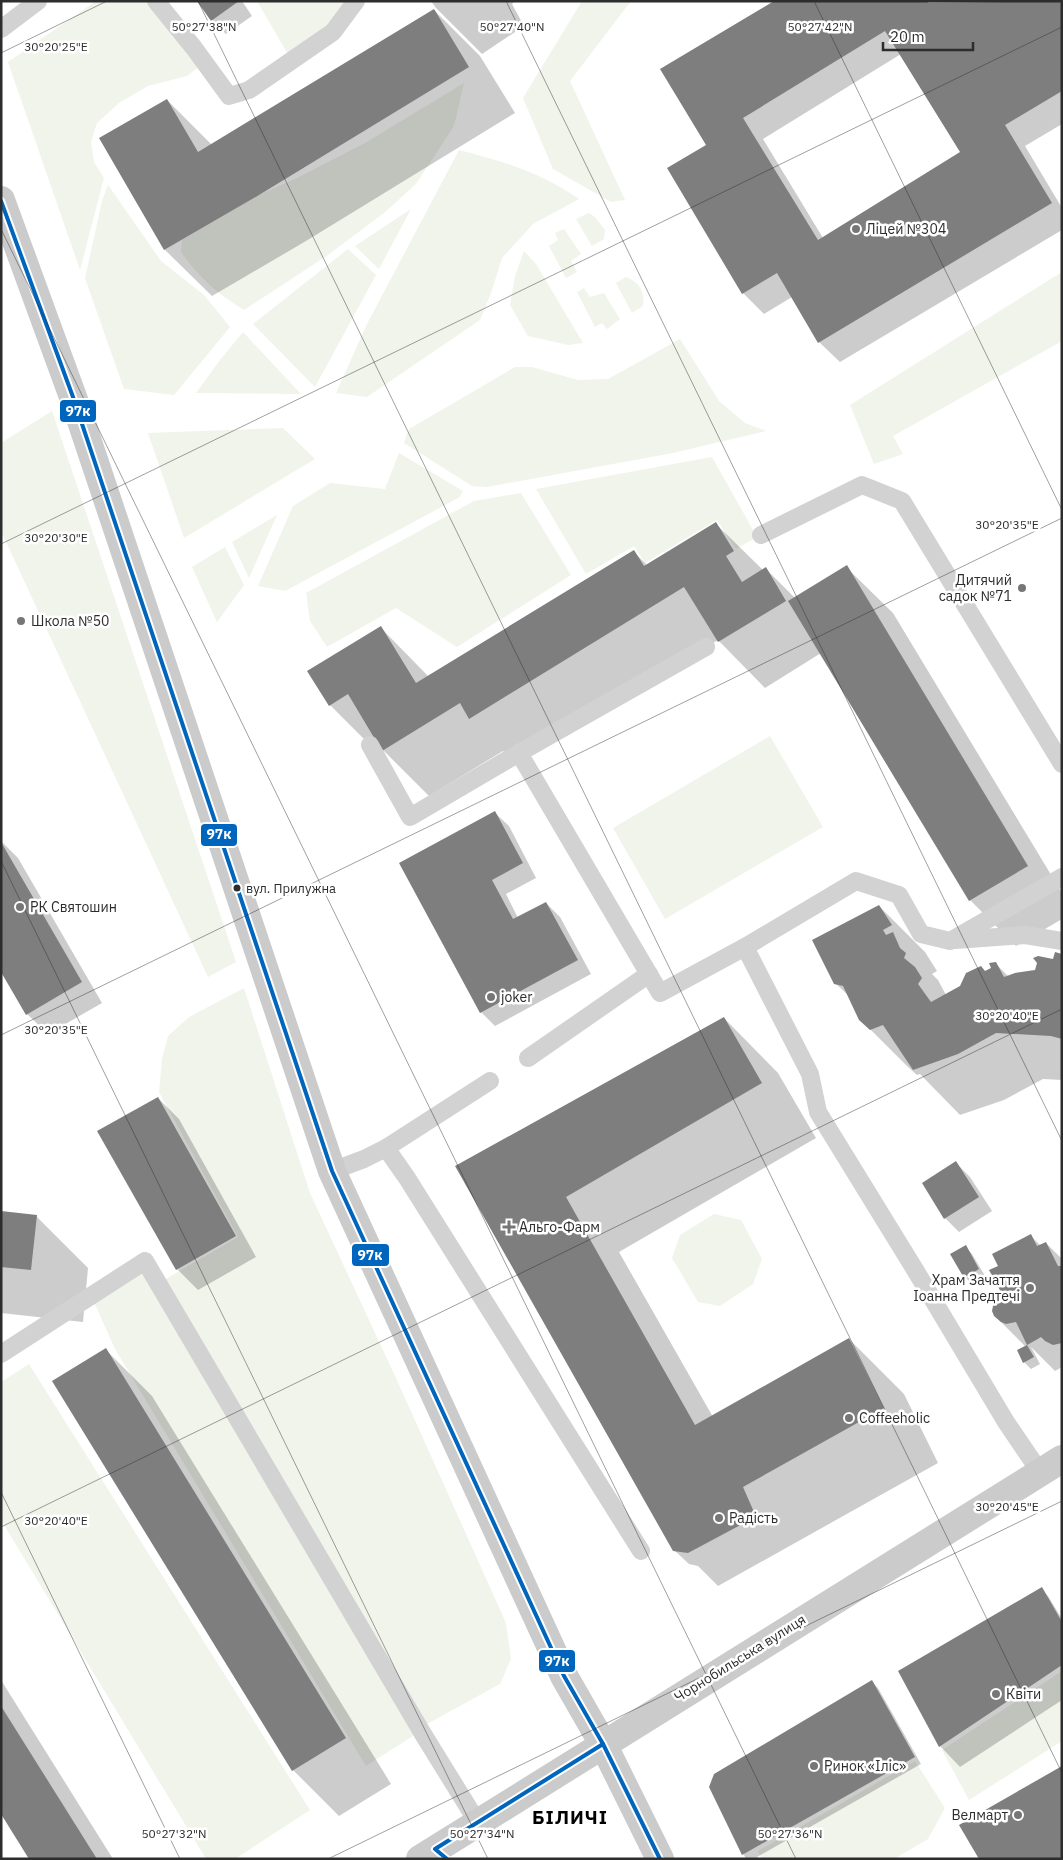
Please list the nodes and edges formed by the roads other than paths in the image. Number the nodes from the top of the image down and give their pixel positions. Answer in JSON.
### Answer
{"nodes":[{"id":1,"x":38,"y":1,"type":"edge"},
{"id":2,"x":156,"y":1,"type":"edge"},
{"id":3,"x":356,"y":1,"type":"edge"},
{"id":4,"x":1,"y":28,"type":"edge"},
{"id":5,"x":1,"y":200,"type":"edge"},
{"id":6,"x":762,"y":535,"type":"dead end"},
{"id":7,"x":706,"y":647,"type":"dead end"},
{"id":8,"x":370,"y":745,"type":"dead end"},
{"id":9,"x":519,"y":753,"type":"junction"},
{"id":10,"x":1062,"y":764,"type":"edge"},
{"id":11,"x":1062,"y":877,"type":"edge"},
{"id":12,"x":950,"y":941,"type":"junction"},
{"id":13,"x":1062,"y":941,"type":"edge"},
{"id":14,"x":745,"y":947,"type":"junction"},
{"id":15,"x":649,"y":974,"type":"junction"},
{"id":16,"x":528,"y":1058,"type":"dead end"},
{"id":17,"x":490,"y":1081,"type":"dead end"},
{"id":18,"x":386,"y":1148,"type":"junction"},
{"id":19,"x":332,"y":1171,"type":"junction"},
{"id":20,"x":1,"y":1354,"type":"edge"},
{"id":21,"x":1051,"y":1465,"type":"edge"},
{"id":22,"x":641,"y":1551,"type":"dead end"},
{"id":23,"x":602,"y":1744,"type":"junction"},
{"id":24,"x":478,"y":1823,"type":"junction"},
{"id":25,"x":434,"y":1855,"type":"edge"},
{"id":26,"x":660,"y":1859,"type":"edge"}],
"edges":[{"from":1,"to":4,"type":"lane"},
{"from":2,"to":3,"type":"lane"},
{"from":5,"to":19,"type":"street"},
{"from":6,"to":10,"type":"lane"},
{"from":7,"to":9,"type":"lane"},
{"from":8,"to":9,"type":"lane"},
{"from":9,"to":15,"type":"lane"},
{"from":11,"to":12,"type":"lane"},
{"from":12,"to":13,"type":"lane"},
{"from":12,"to":14,"type":"lane"},
{"from":14,"to":15,"type":"lane"},
{"from":14,"to":21,"type":"lane"},
{"from":15,"to":16,"type":"lane"},
{"from":17,"to":18,"type":"lane"},
{"from":18,"to":19,"type":"lane"},
{"from":18,"to":22,"type":"lane"},
{"from":19,"to":23,"type":"street"},
{"from":20,"to":24,"type":"lane"},
{"from":21,"to":23,"type":"street","name":"Чорнобильська вулиця"},
{"from":23,"to":24,"type":"street","name":"Чорнобильська вулиця"},
{"from":23,"to":26,"type":"street"},
{"from":24,"to":25,"type":"street","name":"Чорнобильська вулиця"}]}
